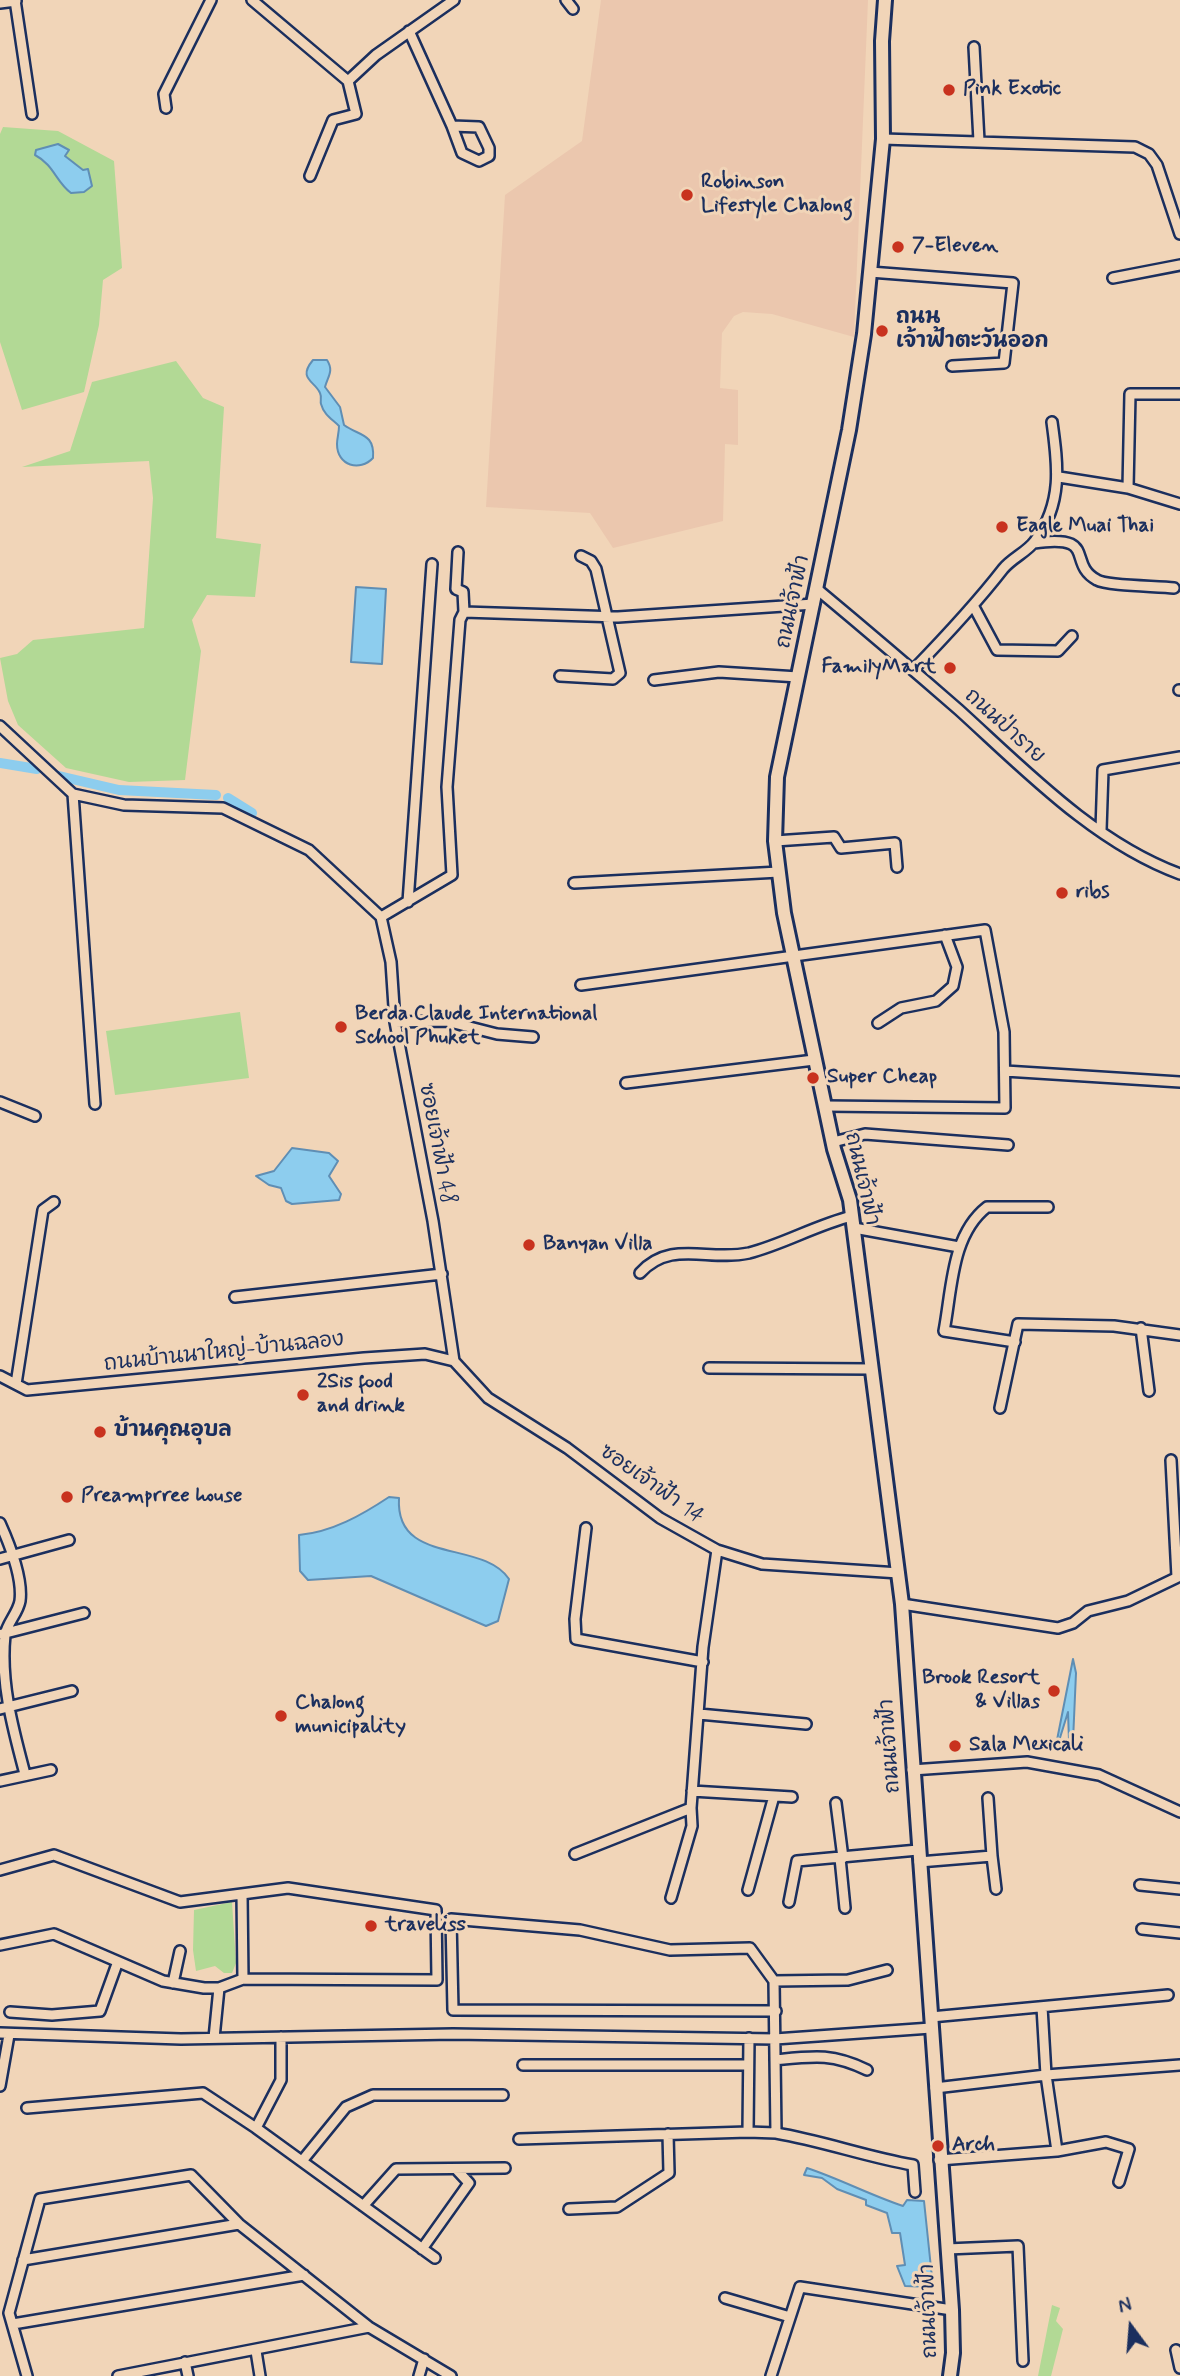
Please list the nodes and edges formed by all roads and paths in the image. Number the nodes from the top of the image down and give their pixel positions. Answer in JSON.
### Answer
{"nodes":[{"id":1,"x":15,"y":0,"type":"edge"},
{"id":2,"x":211,"y":0,"type":"edge"},
{"id":3,"x":252,"y":0,"type":"edge"},
{"id":4,"x":454,"y":0,"type":"edge"},
{"id":5,"x":566,"y":0,"type":"edge"},
{"id":6,"x":885,"y":0,"type":"edge"},
{"id":7,"x":0,"y":2,"type":"edge"},
{"id":8,"x":573,"y":9,"type":"dead end"},
{"id":9,"x":409,"y":31,"type":"junction"},
{"id":10,"x":974,"y":47,"type":"dead end"},
{"id":11,"x":348,"y":81,"type":"junction"},
{"id":12,"x":166,"y":108,"type":"dead end"},
{"id":13,"x":32,"y":114,"type":"dead end"},
{"id":14,"x":452,"y":126,"type":"junction"},
{"id":15,"x":883,"y":139,"type":"junction"},
{"id":16,"x":979,"y":141,"type":"junction"},
{"id":17,"x":310,"y":176,"type":"dead end"},
{"id":18,"x":1180,"y":234,"type":"edge"},
{"id":19,"x":1180,"y":265,"type":"edge"},
{"id":20,"x":870,"y":272,"type":"junction"},
{"id":21,"x":1113,"y":278,"type":"dead end"},
{"id":22,"x":951,"y":366,"type":"dead end"},
{"id":23,"x":1180,"y":394,"type":"edge"},
{"id":24,"x":1052,"y":422,"type":"dead end"},
{"id":25,"x":1059,"y":477,"type":"junction"},
{"id":26,"x":1128,"y":488,"type":"junction"},
{"id":27,"x":1180,"y":504,"type":"edge"},
{"id":28,"x":1034,"y":543,"type":"junction"},
{"id":29,"x":457,"y":552,"type":"dead end"},
{"id":30,"x":581,"y":556,"type":"dead end"},
{"id":31,"x":432,"y":564,"type":"dead end"},
{"id":32,"x":1174,"y":588,"type":"dead end"},
{"id":33,"x":817,"y":589,"type":"junction"},
{"id":34,"x":814,"y":604,"type":"junction"},
{"id":35,"x":974,"y":607,"type":"junction"},
{"id":36,"x":464,"y":612,"type":"junction"},
{"id":37,"x":607,"y":617,"type":"junction"},
{"id":38,"x":1072,"y":636,"type":"dead end"},
{"id":39,"x":914,"y":670,"type":"junction"},
{"id":40,"x":560,"y":676,"type":"dead end"},
{"id":41,"x":798,"y":677,"type":"junction"},
{"id":42,"x":654,"y":680,"type":"dead end"},
{"id":43,"x":0,"y":726,"type":"edge"},
{"id":44,"x":1180,"y":757,"type":"edge"},
{"id":45,"x":73,"y":794,"type":"junction"},
{"id":46,"x":1101,"y":830,"type":"junction"},
{"id":47,"x":775,"y":841,"type":"junction"},
{"id":48,"x":897,"y":867,"type":"dead end"},
{"id":49,"x":779,"y":872,"type":"junction"},
{"id":50,"x":1180,"y":874,"type":"edge"},
{"id":51,"x":574,"y":883,"type":"dead end"},
{"id":52,"x":408,"y":902,"type":"junction"},
{"id":53,"x":381,"y":917,"type":"junction"},
{"id":54,"x":945,"y":934,"type":"junction"},
{"id":55,"x":792,"y":954,"type":"junction"},
{"id":56,"x":581,"y":985,"type":"dead end"},
{"id":57,"x":395,"y":1022,"type":"junction"},
{"id":58,"x":878,"y":1023,"type":"dead end"},
{"id":59,"x":533,"y":1037,"type":"dead end"},
{"id":60,"x":814,"y":1060,"type":"junction"},
{"id":61,"x":1005,"y":1070,"type":"junction"},
{"id":62,"x":1180,"y":1082,"type":"edge"},
{"id":63,"x":626,"y":1083,"type":"dead end"},
{"id":64,"x":0,"y":1102,"type":"edge"},
{"id":65,"x":95,"y":1104,"type":"dead end"},
{"id":66,"x":825,"y":1106,"type":"junction"},
{"id":67,"x":35,"y":1116,"type":"dead end"},
{"id":68,"x":833,"y":1142,"type":"junction"},
{"id":69,"x":1008,"y":1145,"type":"dead end"},
{"id":70,"x":54,"y":1202,"type":"dead end"},
{"id":71,"x":1048,"y":1207,"type":"dead end"},
{"id":72,"x":853,"y":1222,"type":"junction"},
{"id":73,"x":959,"y":1247,"type":"junction"},
{"id":74,"x":640,"y":1273,"type":"dead end"},
{"id":75,"x":442,"y":1274,"type":"junction"},
{"id":76,"x":235,"y":1297,"type":"dead end"},
{"id":77,"x":1141,"y":1328,"type":"junction"},
{"id":78,"x":1180,"y":1335,"type":"edge"},
{"id":79,"x":1015,"y":1342,"type":"junction"},
{"id":80,"x":454,"y":1361,"type":"junction"},
{"id":81,"x":709,"y":1368,"type":"dead end"},
{"id":82,"x":872,"y":1368,"type":"junction"},
{"id":83,"x":0,"y":1376,"type":"edge"},
{"id":84,"x":16,"y":1384,"type":"junction"},
{"id":85,"x":1149,"y":1391,"type":"dead end"},
{"id":86,"x":1000,"y":1408,"type":"dead end"},
{"id":87,"x":1171,"y":1460,"type":"dead end"},
{"id":88,"x":0,"y":1522,"type":"edge"},
{"id":89,"x":586,"y":1528,"type":"dead end"},
{"id":90,"x":69,"y":1540,"type":"dead end"},
{"id":91,"x":717,"y":1550,"type":"junction"},
{"id":92,"x":13,"y":1555,"type":"junction"},
{"id":93,"x":0,"y":1559,"type":"edge"},
{"id":94,"x":899,"y":1573,"type":"junction"},
{"id":95,"x":1179,"y":1577,"type":"edge"},
{"id":96,"x":902,"y":1604,"type":"junction"},
{"id":97,"x":84,"y":1613,"type":"dead end"},
{"id":98,"x":3,"y":1634,"type":"edge"},
{"id":99,"x":703,"y":1662,"type":"junction"},
{"id":100,"x":72,"y":1691,"type":"dead end"},
{"id":101,"x":4,"y":1708,"type":"edge"},
{"id":102,"x":699,"y":1714,"type":"junction"},
{"id":103,"x":806,"y":1724,"type":"dead end"},
{"id":104,"x":51,"y":1770,"type":"dead end"},
{"id":105,"x":912,"y":1770,"type":"junction"},
{"id":106,"x":24,"y":1774,"type":"junction"},
{"id":107,"x":0,"y":1781,"type":"edge"},
{"id":108,"x":692,"y":1791,"type":"junction"},
{"id":109,"x":774,"y":1796,"type":"junction"},
{"id":110,"x":792,"y":1797,"type":"dead end"},
{"id":111,"x":988,"y":1798,"type":"dead end"},
{"id":112,"x":836,"y":1803,"type":"dead end"},
{"id":113,"x":691,"y":1808,"type":"junction"},
{"id":114,"x":1180,"y":1812,"type":"edge"},
{"id":115,"x":575,"y":1854,"type":"dead end"},
{"id":116,"x":918,"y":1856,"type":"junction"},
{"id":117,"x":992,"y":1856,"type":"junction"},
{"id":118,"x":841,"y":1858,"type":"junction"},
{"id":119,"x":0,"y":1870,"type":"edge"},
{"id":120,"x":1140,"y":1885,"type":"dead end"},
{"id":121,"x":996,"y":1889,"type":"dead end"},
{"id":122,"x":1180,"y":1889,"type":"edge"},
{"id":123,"x":748,"y":1890,"type":"dead end"},
{"id":124,"x":242,"y":1894,"type":"junction"},
{"id":125,"x":671,"y":1898,"type":"dead end"},
{"id":126,"x":789,"y":1902,"type":"dead end"},
{"id":127,"x":845,"y":1908,"type":"dead end"},
{"id":128,"x":1142,"y":1929,"type":"dead end"},
{"id":129,"x":1180,"y":1933,"type":"edge"},
{"id":130,"x":0,"y":1945,"type":"edge"},
{"id":131,"x":180,"y":1951,"type":"dead end"},
{"id":132,"x":117,"y":1964,"type":"junction"},
{"id":133,"x":887,"y":1970,"type":"dead end"},
{"id":134,"x":243,"y":1979,"type":"junction"},
{"id":135,"x":774,"y":1981,"type":"junction"},
{"id":136,"x":173,"y":1983,"type":"junction"},
{"id":137,"x":219,"y":1988,"type":"junction"},
{"id":138,"x":1168,"y":1995,"type":"dead end"},
{"id":139,"x":1042,"y":2007,"type":"junction"},
{"id":140,"x":776,"y":2011,"type":"junction"},
{"id":141,"x":10,"y":2012,"type":"dead end"},
{"id":142,"x":931,"y":2023,"type":"junction"},
{"id":143,"x":4,"y":2034,"type":"edge"},
{"id":144,"x":281,"y":2037,"type":"junction"},
{"id":145,"x":214,"y":2038,"type":"junction"},
{"id":146,"x":750,"y":2038,"type":"junction"},
{"id":147,"x":775,"y":2039,"type":"junction"},
{"id":148,"x":775,"y":2060,"type":"junction"},
{"id":149,"x":523,"y":2065,"type":"dead end"},
{"id":150,"x":748,"y":2065,"type":"junction"},
{"id":151,"x":1180,"y":2065,"type":"edge"},
{"id":152,"x":867,"y":2070,"type":"dead end"},
{"id":153,"x":1046,"y":2075,"type":"junction"},
{"id":154,"x":0,"y":2086,"type":"edge"},
{"id":155,"x":935,"y":2088,"type":"junction"},
{"id":156,"x":503,"y":2095,"type":"dead end"},
{"id":157,"x":27,"y":2108,"type":"dead end"},
{"id":158,"x":256,"y":2128,"type":"junction"},
{"id":159,"x":748,"y":2132,"type":"junction"},
{"id":160,"x":776,"y":2133,"type":"junction"},
{"id":161,"x":668,"y":2134,"type":"junction"},
{"id":162,"x":519,"y":2139,"type":"dead end"},
{"id":163,"x":1057,"y":2151,"type":"junction"},
{"id":164,"x":939,"y":2160,"type":"junction"},
{"id":165,"x":302,"y":2161,"type":"junction"},
{"id":166,"x":505,"y":2168,"type":"dead end"},
{"id":167,"x":456,"y":2169,"type":"junction"},
{"id":168,"x":1119,"y":2182,"type":"dead end"},
{"id":169,"x":915,"y":2192,"type":"dead end"},
{"id":170,"x":363,"y":2206,"type":"junction"},
{"id":171,"x":569,"y":2209,"type":"dead end"},
{"id":172,"x":239,"y":2224,"type":"junction"},
{"id":173,"x":422,"y":2249,"type":"junction"},
{"id":174,"x":947,"y":2249,"type":"junction"},
{"id":175,"x":435,"y":2258,"type":"dead end"},
{"id":176,"x":23,"y":2260,"type":"junction"},
{"id":177,"x":304,"y":2275,"type":"junction"},
{"id":178,"x":725,"y":2298,"type":"dead end"},
{"id":179,"x":952,"y":2310,"type":"junction"},
{"id":180,"x":790,"y":2317,"type":"junction"},
{"id":181,"x":13,"y":2324,"type":"junction"},
{"id":182,"x":369,"y":2327,"type":"junction"},
{"id":183,"x":1176,"y":2350,"type":"dead end"},
{"id":184,"x":256,"y":2351,"type":"junction"},
{"id":185,"x":424,"y":2359,"type":"junction"},
{"id":186,"x":1023,"y":2361,"type":"dead end"},
{"id":187,"x":186,"y":2362,"type":"junction"},
{"id":188,"x":1180,"y":2368,"type":"edge"},
{"id":189,"x":27,"y":2376,"type":"edge"},
{"id":190,"x":118,"y":2376,"type":"edge"},
{"id":191,"x":188,"y":2376,"type":"edge"},
{"id":192,"x":260,"y":2376,"type":"edge"},
{"id":193,"x":419,"y":2376,"type":"edge"},
{"id":194,"x":451,"y":2376,"type":"edge"},
{"id":195,"x":771,"y":2376,"type":"edge"},
{"id":196,"x":950,"y":2376,"type":"edge"}],
"edges":[{"from":1,"to":7,"type":"street"},
{"from":1,"to":13,"type":"street"},
{"from":2,"to":12,"type":"street"},
{"from":3,"to":11,"type":"street"},
{"from":4,"to":9,"type":"street"},
{"from":5,"to":8,"type":"street"},
{"from":6,"to":15,"type":"main road","name":"ถนนเจ้าฟ้า"},
{"from":9,"to":11,"type":"street"},
{"from":9,"to":14,"type":"street"},
{"from":10,"to":16,"type":"street"},
{"from":11,"to":17,"type":"street"},
{"from":14,"to":14,"type":"street"},
{"from":15,"to":16,"type":"street"},
{"from":15,"to":20,"type":"main road","name":"ถนนเจ้าฟ้า"},
{"from":16,"to":18,"type":"street"},
{"from":19,"to":21,"type":"street"},
{"from":20,"to":22,"type":"street"},
{"from":20,"to":33,"type":"main road","name":"ถนนเจ้าฟ้า"},
{"from":23,"to":26,"type":"street"},
{"from":24,"to":25,"type":"street"},
{"from":25,"to":26,"type":"street"},
{"from":25,"to":28,"type":"street"},
{"from":26,"to":27,"type":"street"},
{"from":28,"to":32,"type":"street"},
{"from":28,"to":35,"type":"street"},
{"from":29,"to":36,"type":"street"},
{"from":30,"to":37,"type":"street"},
{"from":31,"to":52,"type":"street"},
{"from":33,"to":34,"type":"main road","name":"ถนนเจ้าฟ้า"},
{"from":33,"to":39,"type":"street","name":"ถนนป่าราย"},
{"from":34,"to":37,"type":"street"},
{"from":34,"to":41,"type":"main road","name":"ถนนเจ้าฟ้า"},
{"from":35,"to":38,"type":"street"},
{"from":35,"to":39,"type":"street"},
{"from":36,"to":37,"type":"street"},
{"from":36,"to":52,"type":"street"},
{"from":37,"to":40,"type":"street"},
{"from":39,"to":46,"type":"street","name":"ถนนป่าราย"},
{"from":41,"to":42,"type":"street"},
{"from":41,"to":47,"type":"main road","name":"ถนนเจ้าฟ้า"},
{"from":43,"to":45,"type":"street"},
{"from":44,"to":46,"type":"street"},
{"from":45,"to":53,"type":"street"},
{"from":45,"to":65,"type":"street"},
{"from":46,"to":50,"type":"street","name":"ถนนป่าราย"},
{"from":47,"to":48,"type":"street"},
{"from":47,"to":49,"type":"main road","name":"ถนนเจ้าฟ้า"},
{"from":49,"to":51,"type":"street"},
{"from":49,"to":55,"type":"main road","name":"ถนนเจ้าฟ้า"},
{"from":52,"to":53,"type":"street"},
{"from":53,"to":57,"type":"street","name":"ซอยเจ้าฟ้า 48"},
{"from":54,"to":55,"type":"street"},
{"from":54,"to":58,"type":"street"},
{"from":54,"to":61,"type":"street"},
{"from":55,"to":56,"type":"street"},
{"from":55,"to":60,"type":"main road","name":"ถนนเจ้าฟ้า"},
{"from":57,"to":59,"type":"street"},
{"from":57,"to":75,"type":"street","name":"ซอยเจ้าฟ้า 48"},
{"from":60,"to":63,"type":"street"},
{"from":60,"to":66,"type":"main road","name":"ถนนเจ้าฟ้า"},
{"from":61,"to":62,"type":"street"},
{"from":61,"to":66,"type":"street"},
{"from":64,"to":67,"type":"street"},
{"from":66,"to":68,"type":"main road","name":"ถนนเจ้าฟ้า"},
{"from":68,"to":69,"type":"street"},
{"from":68,"to":72,"type":"main road","name":"ถนนเจ้าฟ้า"},
{"from":70,"to":84,"type":"street"},
{"from":71,"to":73,"type":"street"},
{"from":72,"to":73,"type":"street"},
{"from":72,"to":74,"type":"street"},
{"from":72,"to":82,"type":"main road","name":"ถนนเจ้าฟ้า"},
{"from":73,"to":79,"type":"street"},
{"from":75,"to":76,"type":"street"},
{"from":75,"to":80,"type":"street","name":"ซอยเจ้าฟ้า 48"},
{"from":77,"to":78,"type":"street"},
{"from":77,"to":79,"type":"street"},
{"from":77,"to":85,"type":"street"},
{"from":79,"to":86,"type":"street"},
{"from":80,"to":84,"type":"street","name":"ถนนบ้านนาใหญ่-บ้านฉลอง"},
{"from":80,"to":91,"type":"street","name":"ซอยเจ้าฟ้า 14"},
{"from":81,"to":82,"type":"street"},
{"from":82,"to":94,"type":"main road","name":"ถนนเจ้าฟ้า"},
{"from":83,"to":84,"type":"street","name":"ถนนบ้านนาใหญ่-บ้านฉลอง"},
{"from":87,"to":95,"type":"street"},
{"from":88,"to":92,"type":"street"},
{"from":89,"to":99,"type":"street"},
{"from":90,"to":92,"type":"street"},
{"from":91,"to":94,"type":"street","name":"ซอยเจ้าฟ้า 14"},
{"from":91,"to":99,"type":"street"},
{"from":92,"to":93,"type":"street"},
{"from":92,"to":98,"type":"street"},
{"from":94,"to":96,"type":"main road","name":"ถนนเจ้าฟ้า"},
{"from":95,"to":96,"type":"street"},
{"from":96,"to":105,"type":"main road","name":"ถนนเจ้าฟ้า"},
{"from":97,"to":98,"type":"street"},
{"from":98,"to":101,"type":"street"},
{"from":99,"to":102,"type":"street"},
{"from":100,"to":101,"type":"street"},
{"from":101,"to":106,"type":"street"},
{"from":102,"to":103,"type":"street"},
{"from":102,"to":108,"type":"street"},
{"from":104,"to":106,"type":"street"},
{"from":105,"to":114,"type":"street"},
{"from":105,"to":116,"type":"main road","name":"ถนนเจ้าฟ้า"},
{"from":106,"to":107,"type":"street"},
{"from":108,"to":109,"type":"street"},
{"from":108,"to":113,"type":"street"},
{"from":109,"to":110,"type":"street"},
{"from":109,"to":123,"type":"street"},
{"from":111,"to":117,"type":"street"},
{"from":112,"to":118,"type":"street"},
{"from":113,"to":115,"type":"street"},
{"from":113,"to":125,"type":"street"},
{"from":116,"to":117,"type":"street"},
{"from":116,"to":118,"type":"street"},
{"from":116,"to":142,"type":"main road","name":"ถนนเจ้าฟ้า"},
{"from":117,"to":121,"type":"street"},
{"from":118,"to":126,"type":"street"},
{"from":118,"to":127,"type":"street"},
{"from":119,"to":124,"type":"street"},
{"from":120,"to":122,"type":"street"},
{"from":124,"to":134,"type":"street"},
{"from":124,"to":134,"type":"street"},
{"from":128,"to":129,"type":"street"},
{"from":130,"to":132,"type":"street"},
{"from":131,"to":136,"type":"street"},
{"from":132,"to":136,"type":"street"},
{"from":132,"to":141,"type":"street"},
{"from":133,"to":135,"type":"street"},
{"from":134,"to":137,"type":"street"},
{"from":135,"to":140,"type":"street"},
{"from":135,"to":140,"type":"street"},
{"from":136,"to":137,"type":"street"},
{"from":137,"to":145,"type":"street"},
{"from":138,"to":139,"type":"street"},
{"from":139,"to":142,"type":"street"},
{"from":139,"to":153,"type":"street"},
{"from":140,"to":147,"type":"street"},
{"from":142,"to":147,"type":"street"},
{"from":142,"to":155,"type":"main road","name":"ถนนเจ้าฟ้า"},
{"from":143,"to":145,"type":"street"},
{"from":143,"to":154,"type":"street"},
{"from":144,"to":145,"type":"street"},
{"from":144,"to":146,"type":"street"},
{"from":144,"to":158,"type":"street"},
{"from":146,"to":147,"type":"street"},
{"from":146,"to":150,"type":"street"},
{"from":147,"to":148,"type":"street"},
{"from":148,"to":152,"type":"street"},
{"from":148,"to":160,"type":"street"},
{"from":149,"to":150,"type":"street"},
{"from":150,"to":159,"type":"street"},
{"from":151,"to":153,"type":"street"},
{"from":153,"to":155,"type":"street"},
{"from":153,"to":163,"type":"street"},
{"from":155,"to":164,"type":"main road","name":"ถนนเจ้าฟ้า"},
{"from":156,"to":165,"type":"street"},
{"from":157,"to":158,"type":"street"},
{"from":158,"to":165,"type":"street"},
{"from":159,"to":160,"type":"street"},
{"from":159,"to":161,"type":"street"},
{"from":160,"to":169,"type":"street"},
{"from":161,"to":162,"type":"street"},
{"from":161,"to":171,"type":"street"},
{"from":163,"to":164,"type":"street"},
{"from":163,"to":168,"type":"street"},
{"from":164,"to":174,"type":"main road","name":"ถนนเจ้าฟ้า"},
{"from":165,"to":170,"type":"street"},
{"from":166,"to":167,"type":"street"},
{"from":167,"to":170,"type":"street"},
{"from":167,"to":173,"type":"street"},
{"from":170,"to":173,"type":"street"},
{"from":172,"to":176,"type":"street"},
{"from":172,"to":176,"type":"street"},
{"from":172,"to":177,"type":"street"},
{"from":173,"to":175,"type":"street"},
{"from":174,"to":179,"type":"main road","name":"ถนนเจ้าฟ้า"},
{"from":174,"to":186,"type":"street"},
{"from":176,"to":181,"type":"street"},
{"from":177,"to":181,"type":"street"},
{"from":177,"to":182,"type":"street"},
{"from":178,"to":180,"type":"street"},
{"from":179,"to":180,"type":"street"},
{"from":179,"to":196,"type":"main road","name":"ถนนเจ้าฟ้า"},
{"from":180,"to":195,"type":"street"},
{"from":181,"to":189,"type":"street"},
{"from":182,"to":184,"type":"street"},
{"from":182,"to":185,"type":"street"},
{"from":183,"to":188,"type":"street"},
{"from":184,"to":187,"type":"street"},
{"from":184,"to":192,"type":"street"},
{"from":185,"to":193,"type":"street"},
{"from":185,"to":194,"type":"street"},
{"from":187,"to":190,"type":"street"},
{"from":187,"to":191,"type":"street"}]}
